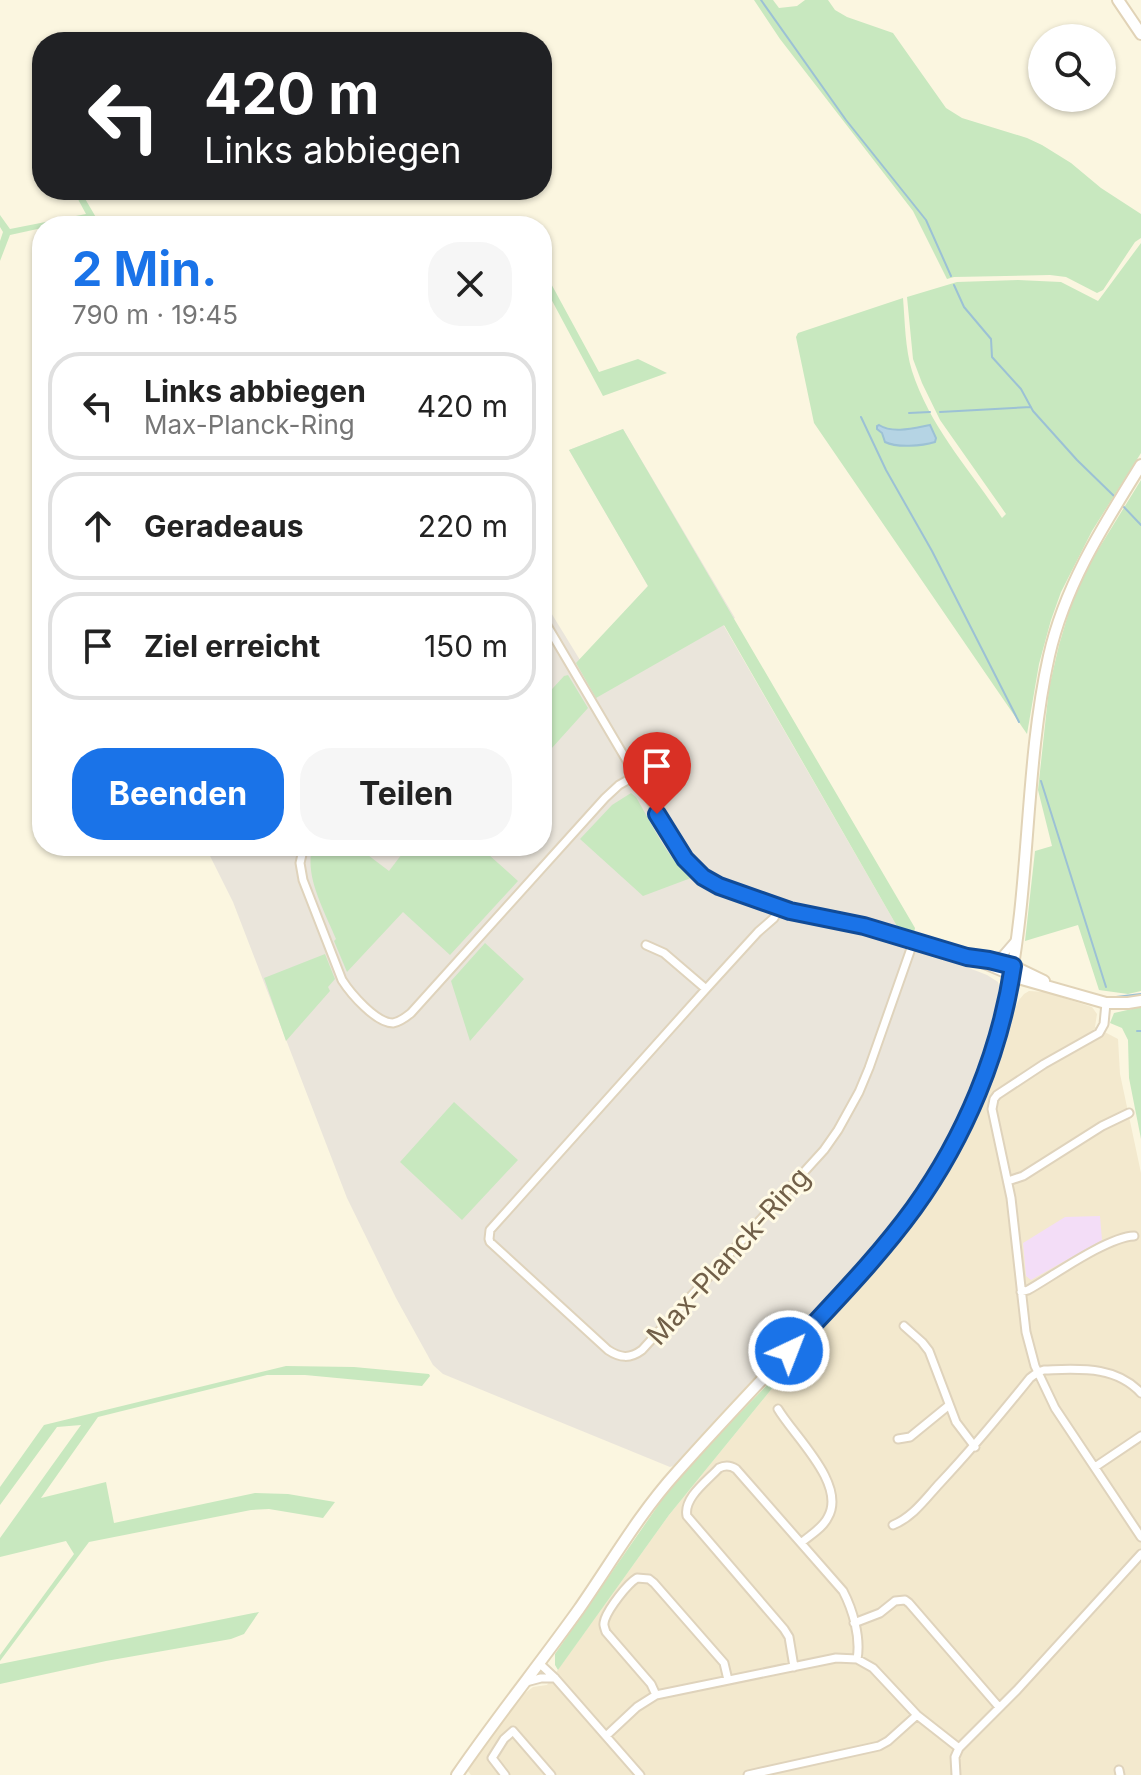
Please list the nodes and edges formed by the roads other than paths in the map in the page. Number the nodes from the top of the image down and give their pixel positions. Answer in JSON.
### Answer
{"nodes":[{"id":1,"x":1118,"y":0,"type":"edge"},
{"id":2,"x":1141,"y":34,"type":"edge"},
{"id":3,"x":1141,"y":465,"type":"edge"},
{"id":4,"x":552,"y":634,"type":"edge"},
{"id":5,"x":635,"y":776,"type":"junction"},
{"id":6,"x":302,"y":856,"type":"edge"},
{"id":7,"x":780,"y":908,"type":"junction"},
{"id":8,"x":914,"y":940,"type":"junction"},
{"id":9,"x":1016,"y":940,"type":"junction"},
{"id":10,"x":646,"y":945,"type":"dead end"},
{"id":11,"x":967,"y":957,"type":"junction"},
{"id":12,"x":989,"y":960,"type":"junction"},
{"id":13,"x":1012,"y":971,"type":"junction"},
{"id":14,"x":1032,"y":982,"type":"junction"},
{"id":15,"x":1056,"y":988,"type":"junction"},
{"id":16,"x":706,"y":989,"type":"junction"},
{"id":17,"x":1007,"y":998,"type":"junction"},
{"id":18,"x":1141,"y":1001,"type":"edge"},
{"id":19,"x":1106,"y":1003,"type":"junction"},
{"id":20,"x":1129,"y":1113,"type":"dead end"},
{"id":21,"x":1008,"y":1181,"type":"junction"},
{"id":22,"x":1134,"y":1236,"type":"dead end"},
{"id":23,"x":1021,"y":1292,"type":"junction"},
{"id":24,"x":904,"y":1326,"type":"dead end"},
{"id":25,"x":1038,"y":1372,"type":"junction"},
{"id":26,"x":1141,"y":1393,"type":"edge"},
{"id":27,"x":948,"y":1406,"type":"junction"},
{"id":28,"x":778,"y":1409,"type":"dead end"},
{"id":29,"x":1141,"y":1436,"type":"edge"},
{"id":30,"x":898,"y":1439,"type":"dead end"},
{"id":31,"x":975,"y":1447,"type":"junction"},
{"id":32,"x":1095,"y":1467,"type":"junction"},
{"id":33,"x":893,"y":1525,"type":"dead end"},
{"id":34,"x":1141,"y":1537,"type":"edge"},
{"id":35,"x":801,"y":1543,"type":"junction"},
{"id":36,"x":1141,"y":1554,"type":"edge"},
{"id":37,"x":854,"y":1623,"type":"junction"},
{"id":38,"x":857,"y":1659,"type":"junction"},
{"id":39,"x":539,"y":1663,"type":"junction"},
{"id":40,"x":794,"y":1667,"type":"junction"},
{"id":41,"x":555,"y":1678,"type":"junction"},
{"id":42,"x":728,"y":1680,"type":"junction"},
{"id":43,"x":523,"y":1684,"type":"junction"},
{"id":44,"x":656,"y":1695,"type":"junction"},
{"id":45,"x":999,"y":1707,"type":"junction"},
{"id":46,"x":917,"y":1715,"type":"junction"},
{"id":47,"x":606,"y":1736,"type":"junction"},
{"id":48,"x":959,"y":1748,"type":"junction"},
{"id":49,"x":457,"y":1775,"type":"edge"},
{"id":50,"x":505,"y":1775,"type":"edge"},
{"id":51,"x":551,"y":1775,"type":"edge"},
{"id":52,"x":640,"y":1775,"type":"edge"},
{"id":53,"x":748,"y":1775,"type":"edge"},
{"id":54,"x":956,"y":1775,"type":"edge"}],
"edges":[{"from":1,"to":2,"type":"main road"},
{"from":3,"to":9,"type":"main road"},
{"from":4,"to":5,"type":"street"},
{"from":5,"to":6,"type":"street"},
{"from":5,"to":7,"type":"street"},
{"from":7,"to":8,"type":"street"},
{"from":7,"to":16,"type":"street","name":"Max-Planck-Ring"},
{"from":8,"to":11,"type":"street"},
{"from":8,"to":16,"type":"street","name":"Max-Planck-Ring"},
{"from":9,"to":12,"type":"street"},
{"from":9,"to":13,"type":"main road"},
{"from":10,"to":16,"type":"street"},
{"from":11,"to":12,"type":"street"},
{"from":11,"to":13,"type":"street"},
{"from":12,"to":13,"type":"street"},
{"from":13,"to":14,"type":"main road"},
{"from":13,"to":15,"type":"main road"},
{"from":13,"to":17,"type":"main road"},
{"from":14,"to":15,"type":"main road"},
{"from":14,"to":17,"type":"main road"},
{"from":15,"to":19,"type":"main road"},
{"from":17,"to":39,"type":"main road"},
{"from":18,"to":19,"type":"main road"},
{"from":19,"to":21,"type":"street"},
{"from":20,"to":21,"type":"street"},
{"from":21,"to":23,"type":"street"},
{"from":22,"to":23,"type":"street"},
{"from":23,"to":25,"type":"street"},
{"from":24,"to":27,"type":"street"},
{"from":25,"to":26,"type":"street"},
{"from":25,"to":31,"type":"street"},
{"from":25,"to":32,"type":"street"},
{"from":27,"to":30,"type":"street"},
{"from":27,"to":31,"type":"street"},
{"from":28,"to":35,"type":"street"},
{"from":29,"to":32,"type":"street"},
{"from":31,"to":33,"type":"street"},
{"from":32,"to":34,"type":"street"},
{"from":35,"to":37,"type":"street"},
{"from":35,"to":40,"type":"street"},
{"from":36,"to":45,"type":"street"},
{"from":37,"to":38,"type":"street"},
{"from":37,"to":45,"type":"street"},
{"from":38,"to":40,"type":"street"},
{"from":38,"to":46,"type":"street"},
{"from":39,"to":41,"type":"street"},
{"from":39,"to":43,"type":"main road"},
{"from":40,"to":42,"type":"street"},
{"from":41,"to":43,"type":"street"},
{"from":41,"to":47,"type":"street"},
{"from":42,"to":44,"type":"street"},
{"from":42,"to":44,"type":"street"},
{"from":43,"to":49,"type":"main road"},
{"from":44,"to":47,"type":"street"},
{"from":45,"to":48,"type":"street"},
{"from":46,"to":48,"type":"street"},
{"from":46,"to":53,"type":"street"},
{"from":47,"to":52,"type":"street"},
{"from":48,"to":54,"type":"street"},
{"from":50,"to":51,"type":"street"}]}
